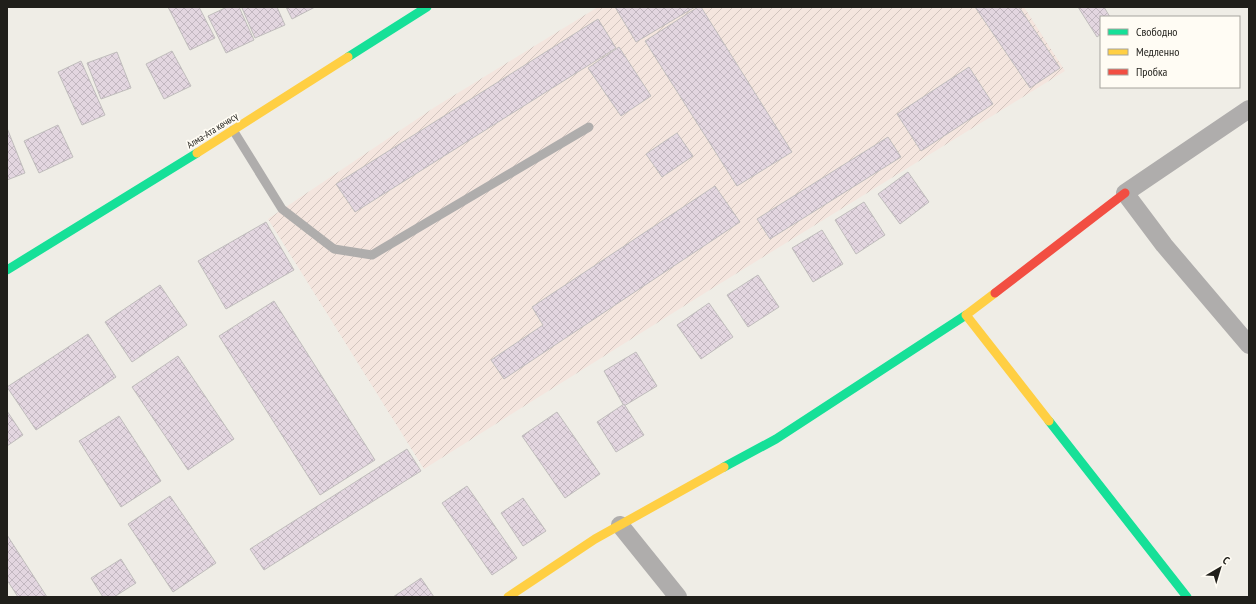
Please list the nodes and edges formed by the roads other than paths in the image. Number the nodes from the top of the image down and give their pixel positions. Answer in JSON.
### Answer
{"nodes":[{"id":1,"x":427,"y":7,"type":"edge"},
{"id":2,"x":1249,"y":109,"type":"edge"},
{"id":3,"x":589,"y":127,"type":"dead end"},
{"id":4,"x":233,"y":130,"type":"junction"},
{"id":5,"x":1125,"y":193,"type":"junction"},
{"id":6,"x":7,"y":270,"type":"edge"},
{"id":7,"x":966,"y":315,"type":"junction"},
{"id":8,"x":1249,"y":345,"type":"edge"},
{"id":9,"x":620,"y":525,"type":"junction"},
{"id":10,"x":508,"y":597,"type":"edge"},
{"id":11,"x":678,"y":597,"type":"edge"},
{"id":12,"x":1186,"y":597,"type":"edge"}],
"edges":[{"from":1,"to":4,"type":"street","name":"Алма-Ата көчөсү"},
{"from":2,"to":5,"type":"street"},
{"from":3,"to":4,"type":"lane"},
{"from":4,"to":6,"type":"street","name":"Алма-Ата көчөсү"},
{"from":5,"to":7,"type":"street"},
{"from":5,"to":8,"type":"street"},
{"from":7,"to":9,"type":"street"},
{"from":7,"to":12,"type":"street"},
{"from":9,"to":10,"type":"street"},
{"from":9,"to":11,"type":"street"}]}
